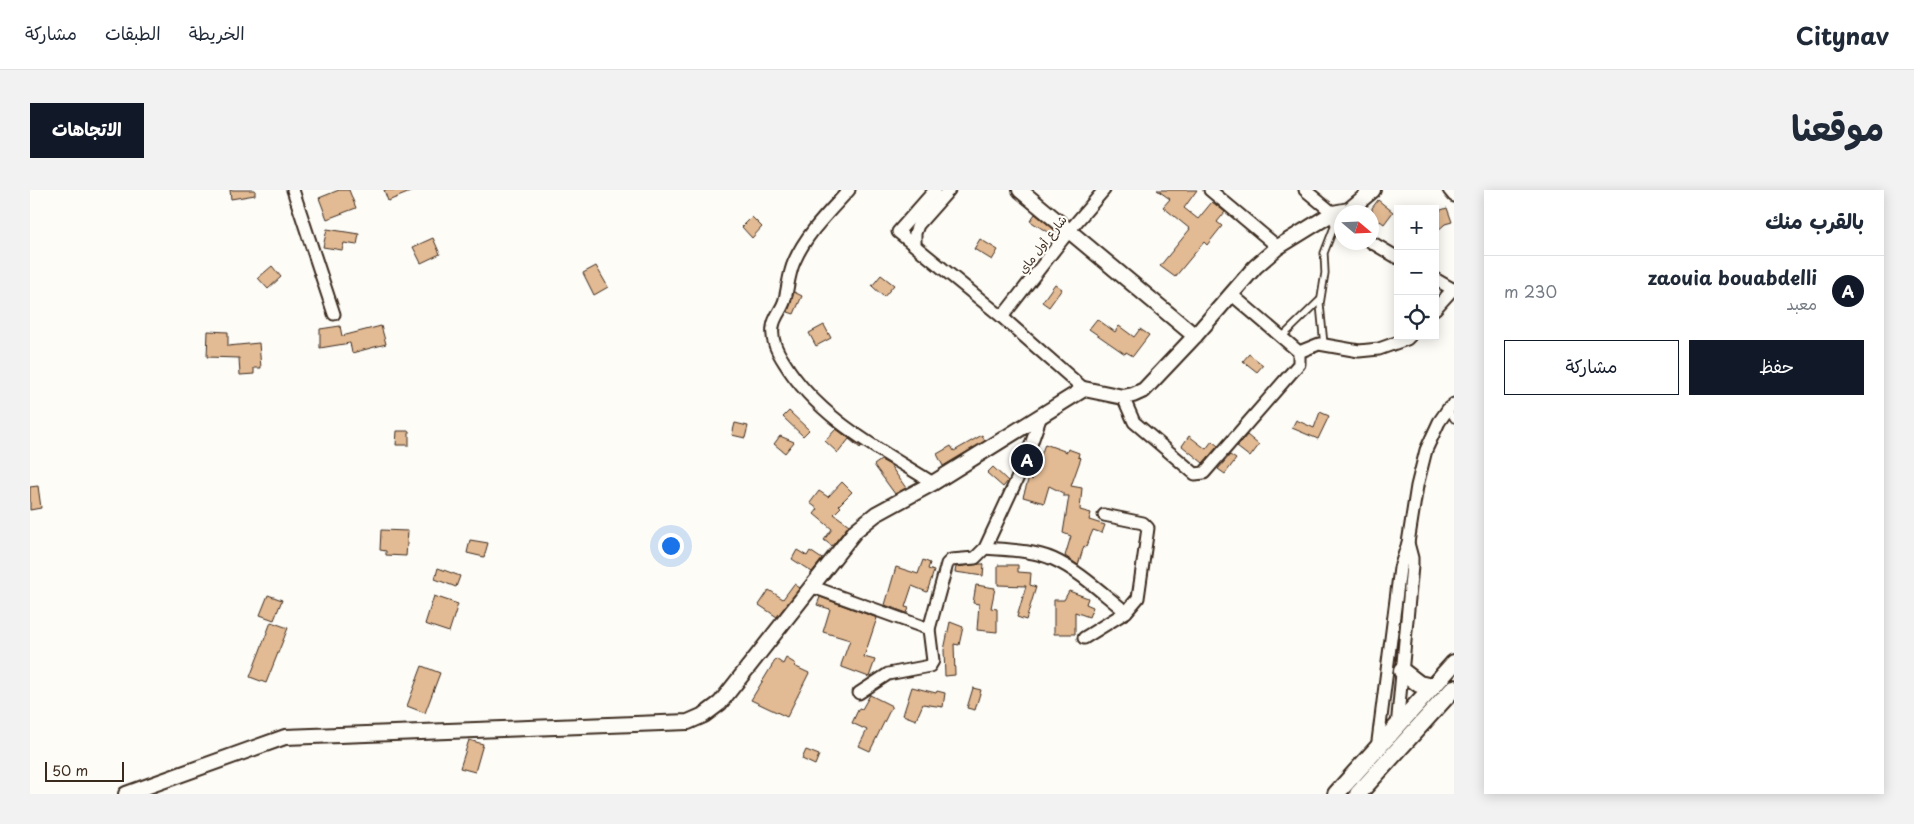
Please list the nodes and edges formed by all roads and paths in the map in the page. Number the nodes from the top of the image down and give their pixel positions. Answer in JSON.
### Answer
{"nodes":[{"id":1,"x":293,"y":190,"type":"edge"},
{"id":2,"x":849,"y":190,"type":"edge"},
{"id":3,"x":935,"y":190,"type":"edge"},
{"id":4,"x":949,"y":190,"type":"edge"},
{"id":5,"x":1020,"y":190,"type":"edge"},
{"id":6,"x":1104,"y":190,"type":"edge"},
{"id":7,"x":1210,"y":190,"type":"edge"},
{"id":8,"x":1305,"y":190,"type":"edge"},
{"id":9,"x":1373,"y":190,"type":"edge"},
{"id":10,"x":1449,"y":190,"type":"edge"},
{"id":11,"x":1454,"y":196,"type":"edge"},
{"id":12,"x":1355,"y":205,"type":"edge"},
{"id":13,"x":1334,"y":217,"type":"edge"},
{"id":14,"x":1334,"y":221,"type":"edge"},
{"id":15,"x":1334,"y":228,"type":"edge"},
{"id":16,"x":1069,"y":231,"type":"junction"},
{"id":17,"x":915,"y":245,"type":"junction"},
{"id":18,"x":1379,"y":247,"type":"edge"},
{"id":19,"x":1278,"y":248,"type":"junction"},
{"id":20,"x":1394,"y":256,"type":"edge"},
{"id":21,"x":1439,"y":281,"type":"edge"},
{"id":22,"x":1453,"y":290,"type":"edge"},
{"id":23,"x":1231,"y":294,"type":"junction"},
{"id":24,"x":1320,"y":300,"type":"junction"},
{"id":25,"x":1439,"y":304,"type":"edge"},
{"id":26,"x":334,"y":314,"type":"dead end"},
{"id":27,"x":1002,"y":316,"type":"junction"},
{"id":28,"x":1195,"y":336,"type":"junction"},
{"id":29,"x":1282,"y":337,"type":"junction"},
{"id":30,"x":1404,"y":340,"type":"edge"},
{"id":31,"x":1324,"y":345,"type":"junction"},
{"id":32,"x":1299,"y":352,"type":"junction"},
{"id":33,"x":1084,"y":389,"type":"junction"},
{"id":34,"x":1123,"y":397,"type":"junction"},
{"id":35,"x":1452,"y":411,"type":"edge"},
{"id":36,"x":1041,"y":416,"type":"junction"},
{"id":37,"x":933,"y":483,"type":"junction"},
{"id":38,"x":1104,"y":515,"type":"dead end"},
{"id":39,"x":1408,"y":543,"type":"junction"},
{"id":40,"x":985,"y":548,"type":"junction"},
{"id":41,"x":812,"y":587,"type":"junction"},
{"id":42,"x":1395,"y":608,"type":"junction"},
{"id":43,"x":1408,"y":609,"type":"junction"},
{"id":44,"x":1126,"y":612,"type":"junction"},
{"id":45,"x":929,"y":628,"type":"junction"},
{"id":46,"x":1084,"y":638,"type":"dead end"},
{"id":47,"x":1454,"y":663,"type":"edge"},
{"id":48,"x":1395,"y":670,"type":"junction"},
{"id":49,"x":1432,"y":687,"type":"junction"},
{"id":50,"x":1454,"y":688,"type":"edge"},
{"id":51,"x":859,"y":693,"type":"dead end"},
{"id":52,"x":1398,"y":725,"type":"junction"},
{"id":53,"x":1377,"y":748,"type":"junction"},
{"id":54,"x":1391,"y":757,"type":"junction"},
{"id":55,"x":126,"y":794,"type":"edge"},
{"id":56,"x":1336,"y":794,"type":"edge"},
{"id":57,"x":1358,"y":794,"type":"edge"}],
"edges":[{"from":1,"to":26,"type":"street"},
{"from":2,"to":37,"type":"street"},
{"from":3,"to":17,"type":"street"},
{"from":4,"to":17,"type":"street"},
{"from":5,"to":16,"type":"street"},
{"from":6,"to":16,"type":"street","name":"شارع أول ماي"},
{"from":7,"to":19,"type":"street"},
{"from":8,"to":13,"type":"street"},
{"from":9,"to":12,"type":"street"},
{"from":10,"to":11,"type":"street"},
{"from":14,"to":19,"type":"street"},
{"from":15,"to":24,"type":"lane"},
{"from":16,"to":27,"type":"street","name":"شارع أول ماي"},
{"from":16,"to":28,"type":"street"},
{"from":17,"to":27,"type":"street"},
{"from":18,"to":20,"type":"street"},
{"from":19,"to":23,"type":"street"},
{"from":21,"to":22,"type":"street"},
{"from":22,"to":25,"type":"street"},
{"from":23,"to":28,"type":"street"},
{"from":23,"to":29,"type":"street"},
{"from":24,"to":29,"type":"lane"},
{"from":24,"to":31,"type":"lane"},
{"from":27,"to":33,"type":"street"},
{"from":28,"to":34,"type":"street"},
{"from":29,"to":32,"type":"street"},
{"from":30,"to":31,"type":"street"},
{"from":31,"to":32,"type":"street"},
{"from":32,"to":34,"type":"street"},
{"from":33,"to":34,"type":"street"},
{"from":33,"to":36,"type":"street"},
{"from":35,"to":39,"type":"street"},
{"from":36,"to":37,"type":"street"},
{"from":36,"to":40,"type":"street"},
{"from":37,"to":41,"type":"street"},
{"from":38,"to":44,"type":"street"},
{"from":39,"to":42,"type":"street"},
{"from":39,"to":43,"type":"street"},
{"from":40,"to":44,"type":"street"},
{"from":40,"to":45,"type":"street"},
{"from":41,"to":45,"type":"street"},
{"from":41,"to":55,"type":"street"},
{"from":42,"to":43,"type":"street"},
{"from":42,"to":48,"type":"street"},
{"from":43,"to":48,"type":"street"},
{"from":44,"to":46,"type":"street"},
{"from":45,"to":51,"type":"street"},
{"from":47,"to":49,"type":"main road"},
{"from":48,"to":49,"type":"main road"},
{"from":48,"to":52,"type":"street"},
{"from":48,"to":53,"type":"street"},
{"from":49,"to":52,"type":"main road"},
{"from":50,"to":54,"type":"main road"},
{"from":52,"to":53,"type":"main road"},
{"from":52,"to":54,"type":"street"},
{"from":53,"to":54,"type":"street"},
{"from":53,"to":56,"type":"main road"},
{"from":54,"to":57,"type":"main road"}]}
